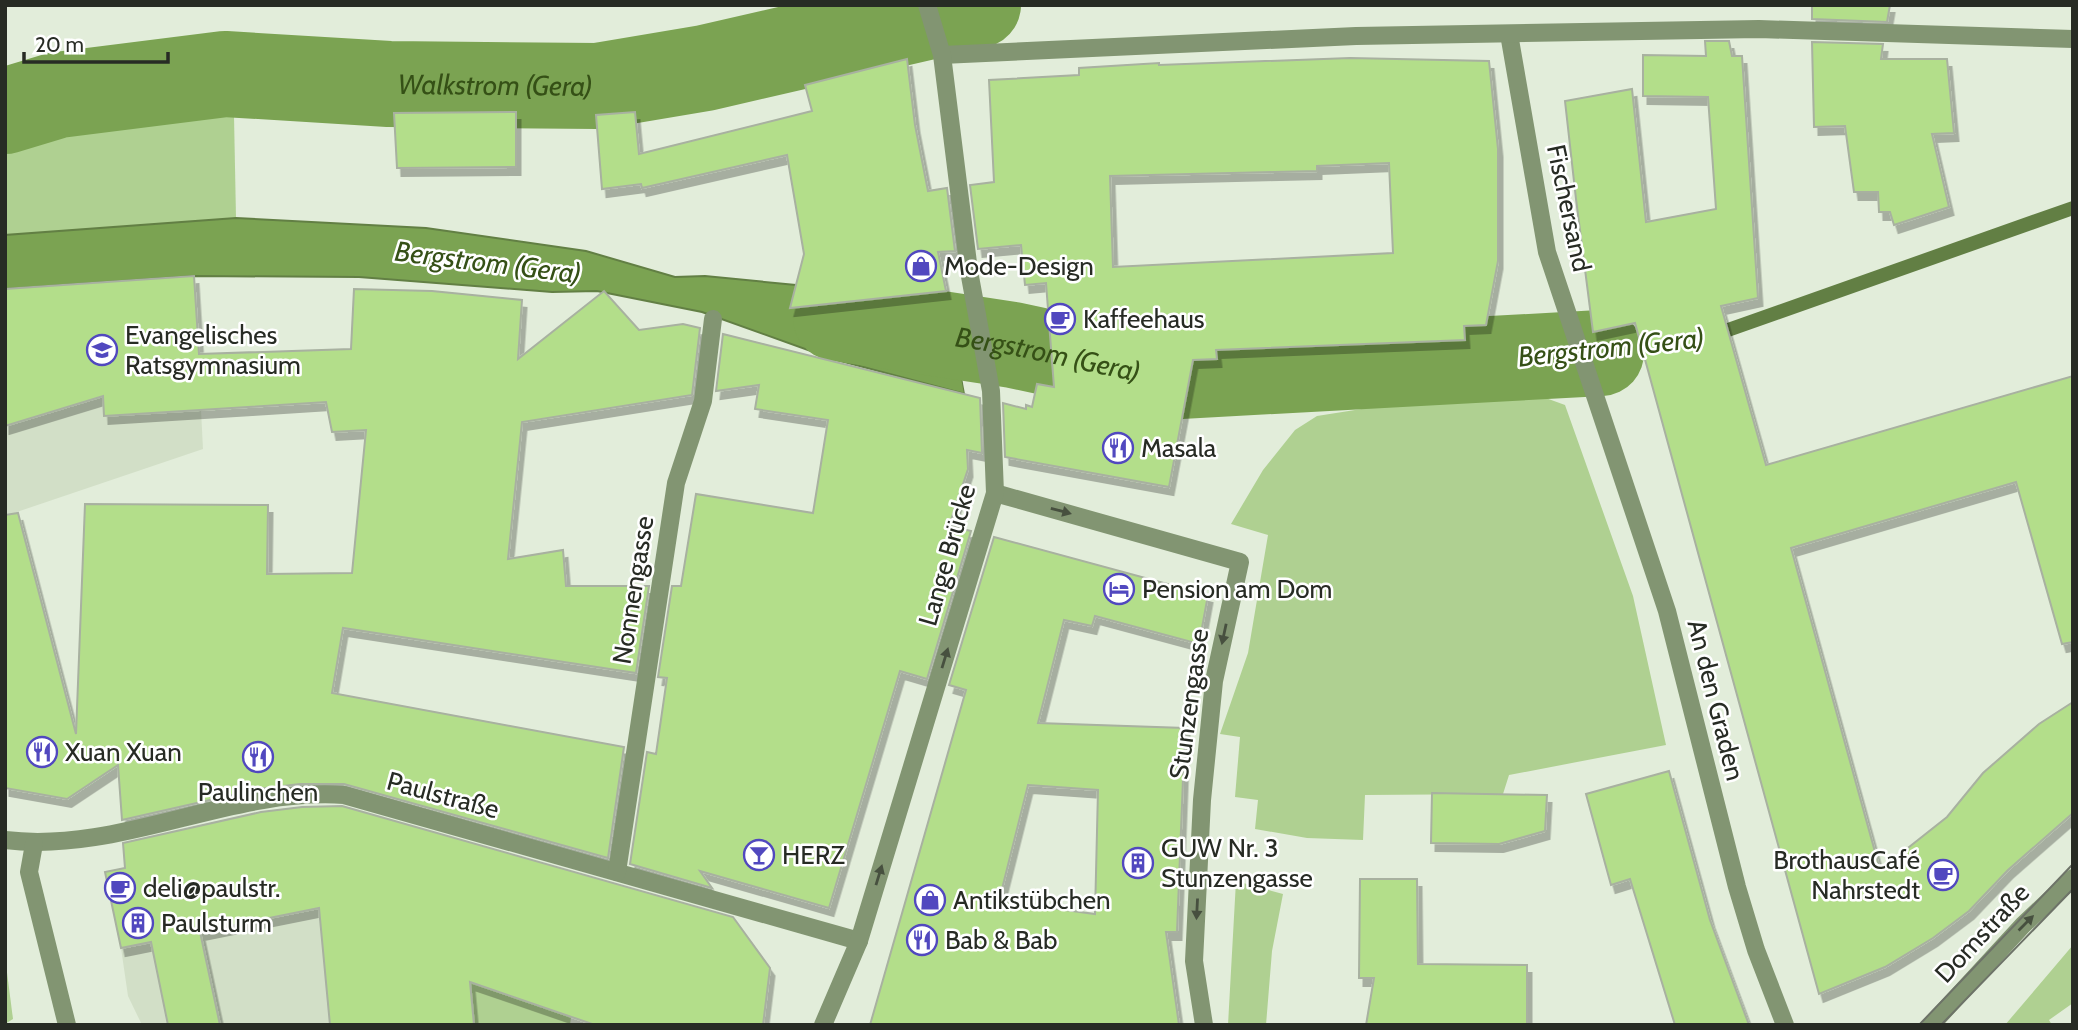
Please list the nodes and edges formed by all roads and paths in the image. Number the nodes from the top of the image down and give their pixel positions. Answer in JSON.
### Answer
{"nodes":[{"id":1,"x":927,"y":5,"type":"edge"},
{"id":2,"x":1509,"y":34,"type":"junction"},
{"id":3,"x":2073,"y":39,"type":"edge"},
{"id":4,"x":942,"y":55,"type":"junction"},
{"id":5,"x":713,"y":319,"type":"dead end"},
{"id":6,"x":1592,"y":389,"type":"joint"},
{"id":7,"x":995,"y":493,"type":"junction"},
{"id":8,"x":5,"y":840,"type":"edge"},
{"id":9,"x":34,"y":844,"type":"junction"},
{"id":10,"x":617,"y":872,"type":"junction"},
{"id":11,"x":2073,"y":878,"type":"edge"},
{"id":12,"x":859,"y":941,"type":"junction"},
{"id":13,"x":826,"y":1024,"type":"edge"},
{"id":14,"x":67,"y":1025,"type":"edge"},
{"id":15,"x":1204,"y":1025,"type":"edge"},
{"id":16,"x":1785,"y":1025,"type":"edge"},
{"id":17,"x":1931,"y":1025,"type":"edge"}],
"edges":[{"from":1,"to":4,"type":"street","name":"Lange Brücke"},
{"from":2,"to":3,"type":"street"},
{"from":2,"to":4,"type":"street"},
{"from":2,"to":6,"type":"street","name":"Fischersand"},
{"from":4,"to":7,"type":"street","name":"Lange Brücke"},
{"from":5,"to":10,"type":"street","name":"Nonnengasse"},
{"from":6,"to":16,"type":"street","name":"An den Graden"},
{"from":12,"to":7,"type":"street","name":"Lange Brücke","one_way":true},
{"from":7,"to":15,"type":"street","name":"Stunzengasse","one_way":true},
{"from":8,"to":9,"type":"street","name":"Paulstraße"},
{"from":9,"to":10,"type":"street","name":"Paulstraße"},
{"from":9,"to":14,"type":"street"},
{"from":10,"to":12,"type":"street","name":"Paulstraße"},
{"from":17,"to":11,"type":"street","name":"Domstraße","one_way":true},
{"from":12,"to":13,"type":"street","name":"Lange Brücke"}]}
